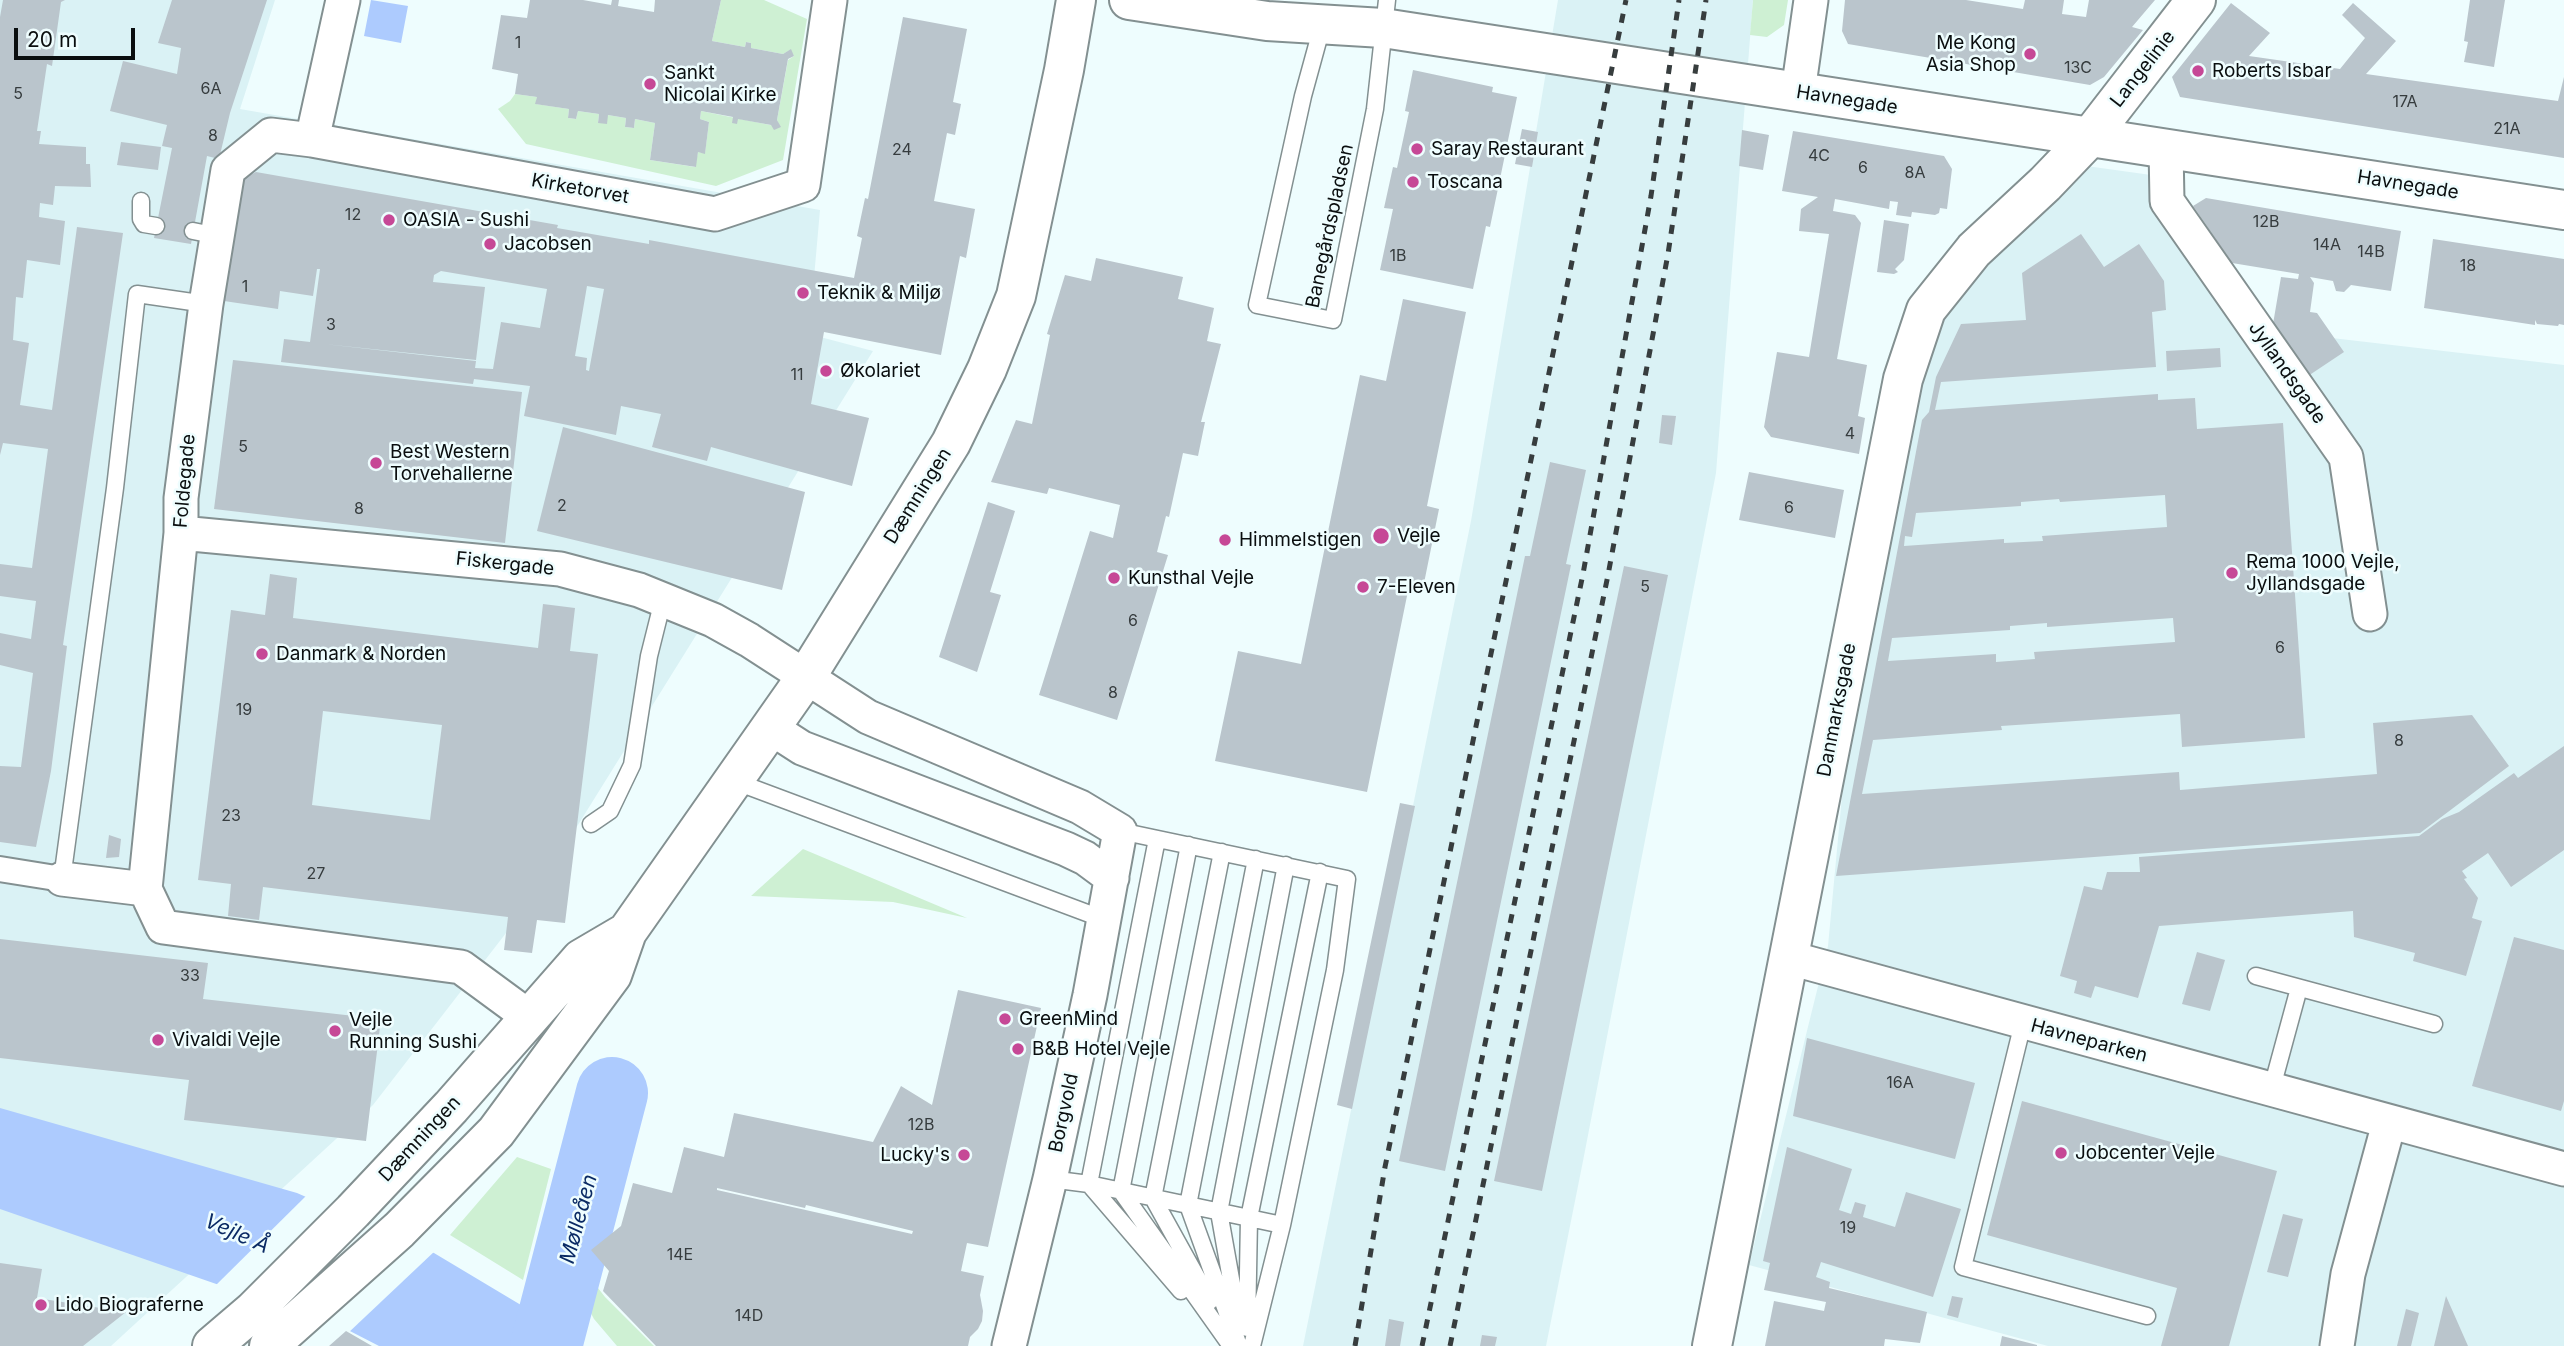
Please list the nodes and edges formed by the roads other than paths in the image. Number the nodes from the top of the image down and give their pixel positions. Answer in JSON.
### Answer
{"nodes":[{"id":1,"x":343,"y":0,"type":"edge"},
{"id":2,"x":830,"y":0,"type":"edge"},
{"id":3,"x":1076,"y":0,"type":"edge"},
{"id":4,"x":1129,"y":0,"type":"edge"},
{"id":5,"x":1811,"y":0,"type":"edge"},
{"id":6,"x":2191,"y":2,"type":"edge"},
{"id":7,"x":1385,"y":14,"type":"edge"},
{"id":8,"x":1323,"y":23,"type":"junction"},
{"id":9,"x":1798,"y":92,"type":"junction"},
{"id":10,"x":2090,"y":138,"type":"junction"},
{"id":11,"x":312,"y":140,"type":"junction"},
{"id":12,"x":2166,"y":149,"type":"junction"},
{"id":13,"x":141,"y":201,"type":"dead end"},
{"id":14,"x":2564,"y":210,"type":"edge"},
{"id":15,"x":156,"y":226,"type":"dead end"},
{"id":16,"x":206,"y":303,"type":"junction"},
{"id":17,"x":181,"y":533,"type":"junction"},
{"id":18,"x":663,"y":600,"type":"junction"},
{"id":19,"x":2370,"y":614,"type":"dead end"},
{"id":20,"x":806,"y":677,"type":"junction"},
{"id":21,"x":771,"y":728,"type":"junction"},
{"id":22,"x":734,"y":781,"type":"junction"},
{"id":23,"x":591,"y":824,"type":"dead end"},
{"id":24,"x":1120,"y":831,"type":"junction"},
{"id":25,"x":1157,"y":839,"type":"junction"},
{"id":26,"x":1189,"y":845,"type":"junction"},
{"id":27,"x":1222,"y":852,"type":"junction"},
{"id":28,"x":1256,"y":859,"type":"junction"},
{"id":29,"x":1286,"y":866,"type":"junction"},
{"id":30,"x":0,"y":869,"type":"edge"},
{"id":31,"x":1320,"y":872,"type":"junction"},
{"id":32,"x":1112,"y":878,"type":"junction"},
{"id":33,"x":62,"y":879,"type":"junction"},
{"id":34,"x":145,"y":889,"type":"junction"},
{"id":35,"x":1103,"y":919,"type":"junction"},
{"id":36,"x":626,"y":932,"type":"junction"},
{"id":37,"x":1790,"y":958,"type":"junction"},
{"id":38,"x":2256,"y":976,"type":"dead end"},
{"id":39,"x":2299,"y":988,"type":"junction"},
{"id":40,"x":529,"y":1017,"type":"junction"},
{"id":41,"x":2023,"y":1023,"type":"junction"},
{"id":42,"x":2434,"y":1024,"type":"dead end"},
{"id":43,"x":2271,"y":1091,"type":"junction"},
{"id":44,"x":2389,"y":1123,"type":"junction"},
{"id":45,"x":2564,"y":1169,"type":"edge"},
{"id":46,"x":1050,"y":1180,"type":"junction"},
{"id":47,"x":1089,"y":1184,"type":"junction"},
{"id":48,"x":1121,"y":1191,"type":"junction"},
{"id":49,"x":1153,"y":1198,"type":"junction"},
{"id":50,"x":1188,"y":1205,"type":"junction"},
{"id":51,"x":1219,"y":1212,"type":"junction"},
{"id":52,"x":1249,"y":1218,"type":"junction"},
{"id":53,"x":1282,"y":1225,"type":"junction"},
{"id":54,"x":2147,"y":1316,"type":"dead end"},
{"id":55,"x":262,"y":1330,"type":"edge"},
{"id":56,"x":212,"y":1346,"type":"edge"},
{"id":57,"x":1009,"y":1346,"type":"edge"},
{"id":58,"x":1239,"y":1346,"type":"edge"},
{"id":59,"x":1712,"y":1346,"type":"edge"},
{"id":60,"x":2337,"y":1346,"type":"edge"}],
"edges":[{"from":1,"to":11,"type":"street"},
{"from":2,"to":11,"type":"street","name":"Kirketorvet"},
{"from":3,"to":20,"type":"street","name":"Dæmningen"},
{"from":4,"to":8,"type":"street","name":"Havnegade"},
{"from":5,"to":9,"type":"street"},
{"from":6,"to":10,"type":"street","name":"Langelinie"},
{"from":7,"to":8,"type":"street","name":"Havnegade"},
{"from":7,"to":8,"type":"lane","name":"Banegårdspladsen"},
{"from":7,"to":9,"type":"street","name":"Havnegade"},
{"from":9,"to":10,"type":"street","name":"Havnegade"},
{"from":10,"to":12,"type":"street","name":"Havnegade"},
{"from":10,"to":37,"type":"street","name":"Danmarksgade"},
{"from":11,"to":16,"type":"street","name":"Foldegade"},
{"from":12,"to":14,"type":"street","name":"Havnegade"},
{"from":12,"to":19,"type":"street","name":"Jyllandsgade"},
{"from":13,"to":15,"type":"lane"},
{"from":16,"to":17,"type":"street","name":"Foldegade"},
{"from":16,"to":33,"type":"lane"},
{"from":17,"to":18,"type":"street","name":"Fiskergade"},
{"from":17,"to":34,"type":"street","name":"Foldegade"},
{"from":18,"to":20,"type":"street","name":"Fiskergade"},
{"from":18,"to":23,"type":"lane"},
{"from":20,"to":21,"type":"street","name":"Dæmningen"},
{"from":20,"to":24,"type":"street"},
{"from":21,"to":22,"type":"street","name":"Dæmningen"},
{"from":21,"to":32,"type":"street"},
{"from":22,"to":35,"type":"lane"},
{"from":22,"to":36,"type":"street","name":"Dæmningen"},
{"from":24,"to":25,"type":"lane"},
{"from":24,"to":32,"type":"street","name":"Borgvold"},
{"from":25,"to":26,"type":"lane"},
{"from":25,"to":47,"type":"lane"},
{"from":26,"to":27,"type":"lane"},
{"from":26,"to":48,"type":"lane"},
{"from":27,"to":28,"type":"lane"},
{"from":27,"to":49,"type":"lane"},
{"from":28,"to":29,"type":"lane"},
{"from":28,"to":50,"type":"lane"},
{"from":29,"to":31,"type":"lane"},
{"from":29,"to":51,"type":"lane"},
{"from":30,"to":33,"type":"street"},
{"from":31,"to":52,"type":"lane"},
{"from":31,"to":53,"type":"lane"},
{"from":32,"to":35,"type":"street","name":"Borgvold"},
{"from":33,"to":34,"type":"street"},
{"from":34,"to":40,"type":"street"},
{"from":35,"to":46,"type":"street","name":"Borgvold"},
{"from":36,"to":40,"type":"street","name":"Dæmningen"},
{"from":36,"to":55,"type":"street","name":"Dæmningen"},
{"from":37,"to":41,"type":"street","name":"Havneparken"},
{"from":37,"to":59,"type":"street","name":"Danmarksgade"},
{"from":38,"to":39,"type":"lane"},
{"from":39,"to":42,"type":"lane"},
{"from":39,"to":43,"type":"lane"},
{"from":40,"to":55,"type":"street","name":"Dæmningen"},
{"from":41,"to":43,"type":"street","name":"Havneparken"},
{"from":41,"to":54,"type":"lane"},
{"from":43,"to":44,"type":"street","name":"Havneparken"},
{"from":44,"to":45,"type":"street","name":"Havneparken"},
{"from":44,"to":60,"type":"street"},
{"from":46,"to":47,"type":"lane"},
{"from":46,"to":57,"type":"street","name":"Borgvold"},
{"from":47,"to":48,"type":"lane"},
{"from":47,"to":58,"type":"lane"},
{"from":48,"to":49,"type":"lane"},
{"from":48,"to":58,"type":"lane"},
{"from":49,"to":50,"type":"lane"},
{"from":49,"to":58,"type":"lane"},
{"from":50,"to":51,"type":"lane"},
{"from":50,"to":58,"type":"lane"},
{"from":51,"to":52,"type":"lane"},
{"from":51,"to":58,"type":"lane"},
{"from":52,"to":53,"type":"lane"},
{"from":52,"to":58,"type":"lane"},
{"from":53,"to":58,"type":"lane"},
{"from":55,"to":56,"type":"street","name":"Dæmningen"}]}
